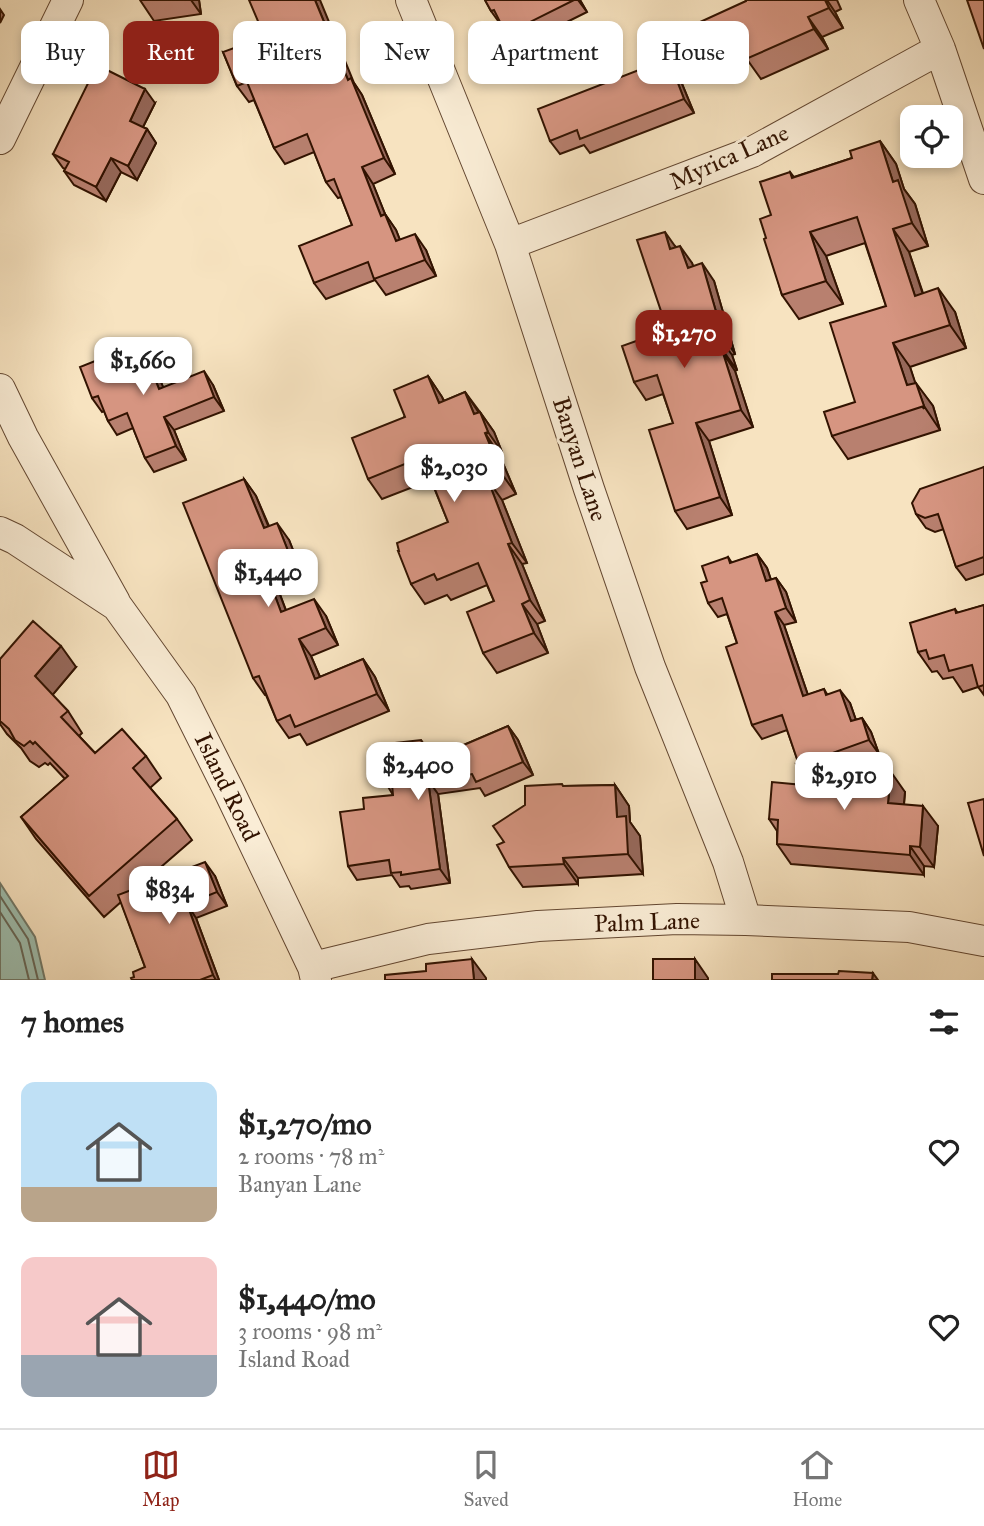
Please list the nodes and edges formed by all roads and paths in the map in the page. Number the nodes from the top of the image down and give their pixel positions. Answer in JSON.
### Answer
{"nodes":[{"id":1,"x":68,"y":0,"type":"edge"},
{"id":2,"x":411,"y":0,"type":"edge"},
{"id":3,"x":919,"y":0,"type":"edge"},
{"id":4,"x":940,"y":49,"type":"junction"},
{"id":5,"x":0,"y":139,"type":"edge"},
{"id":6,"x":984,"y":179,"type":"edge"},
{"id":7,"x":510,"y":244,"type":"junction"},
{"id":8,"x":0,"y":389,"type":"edge"},
{"id":9,"x":0,"y":532,"type":"edge"},
{"id":10,"x":117,"y":606,"type":"junction"},
{"id":11,"x":746,"y":920,"type":"junction"},
{"id":12,"x":984,"y":941,"type":"edge"},
{"id":13,"x":314,"y":974,"type":"edge"}],
"edges":[{"from":1,"to":5,"type":"street"},
{"from":2,"to":7,"type":"street","name":"Banyan Lane"},
{"from":3,"to":4,"type":"street"},
{"from":4,"to":6,"type":"street"},
{"from":4,"to":7,"type":"street","name":"Myrica Lane"},
{"from":7,"to":11,"type":"street","name":"Banyan Lane"},
{"from":8,"to":10,"type":"street","name":"Island Road"},
{"from":9,"to":10,"type":"street","name":"Island Road"},
{"from":10,"to":13,"type":"street","name":"Island Road"},
{"from":11,"to":12,"type":"street","name":"Palm Lane"},
{"from":11,"to":13,"type":"street","name":"Palm Lane"}]}
